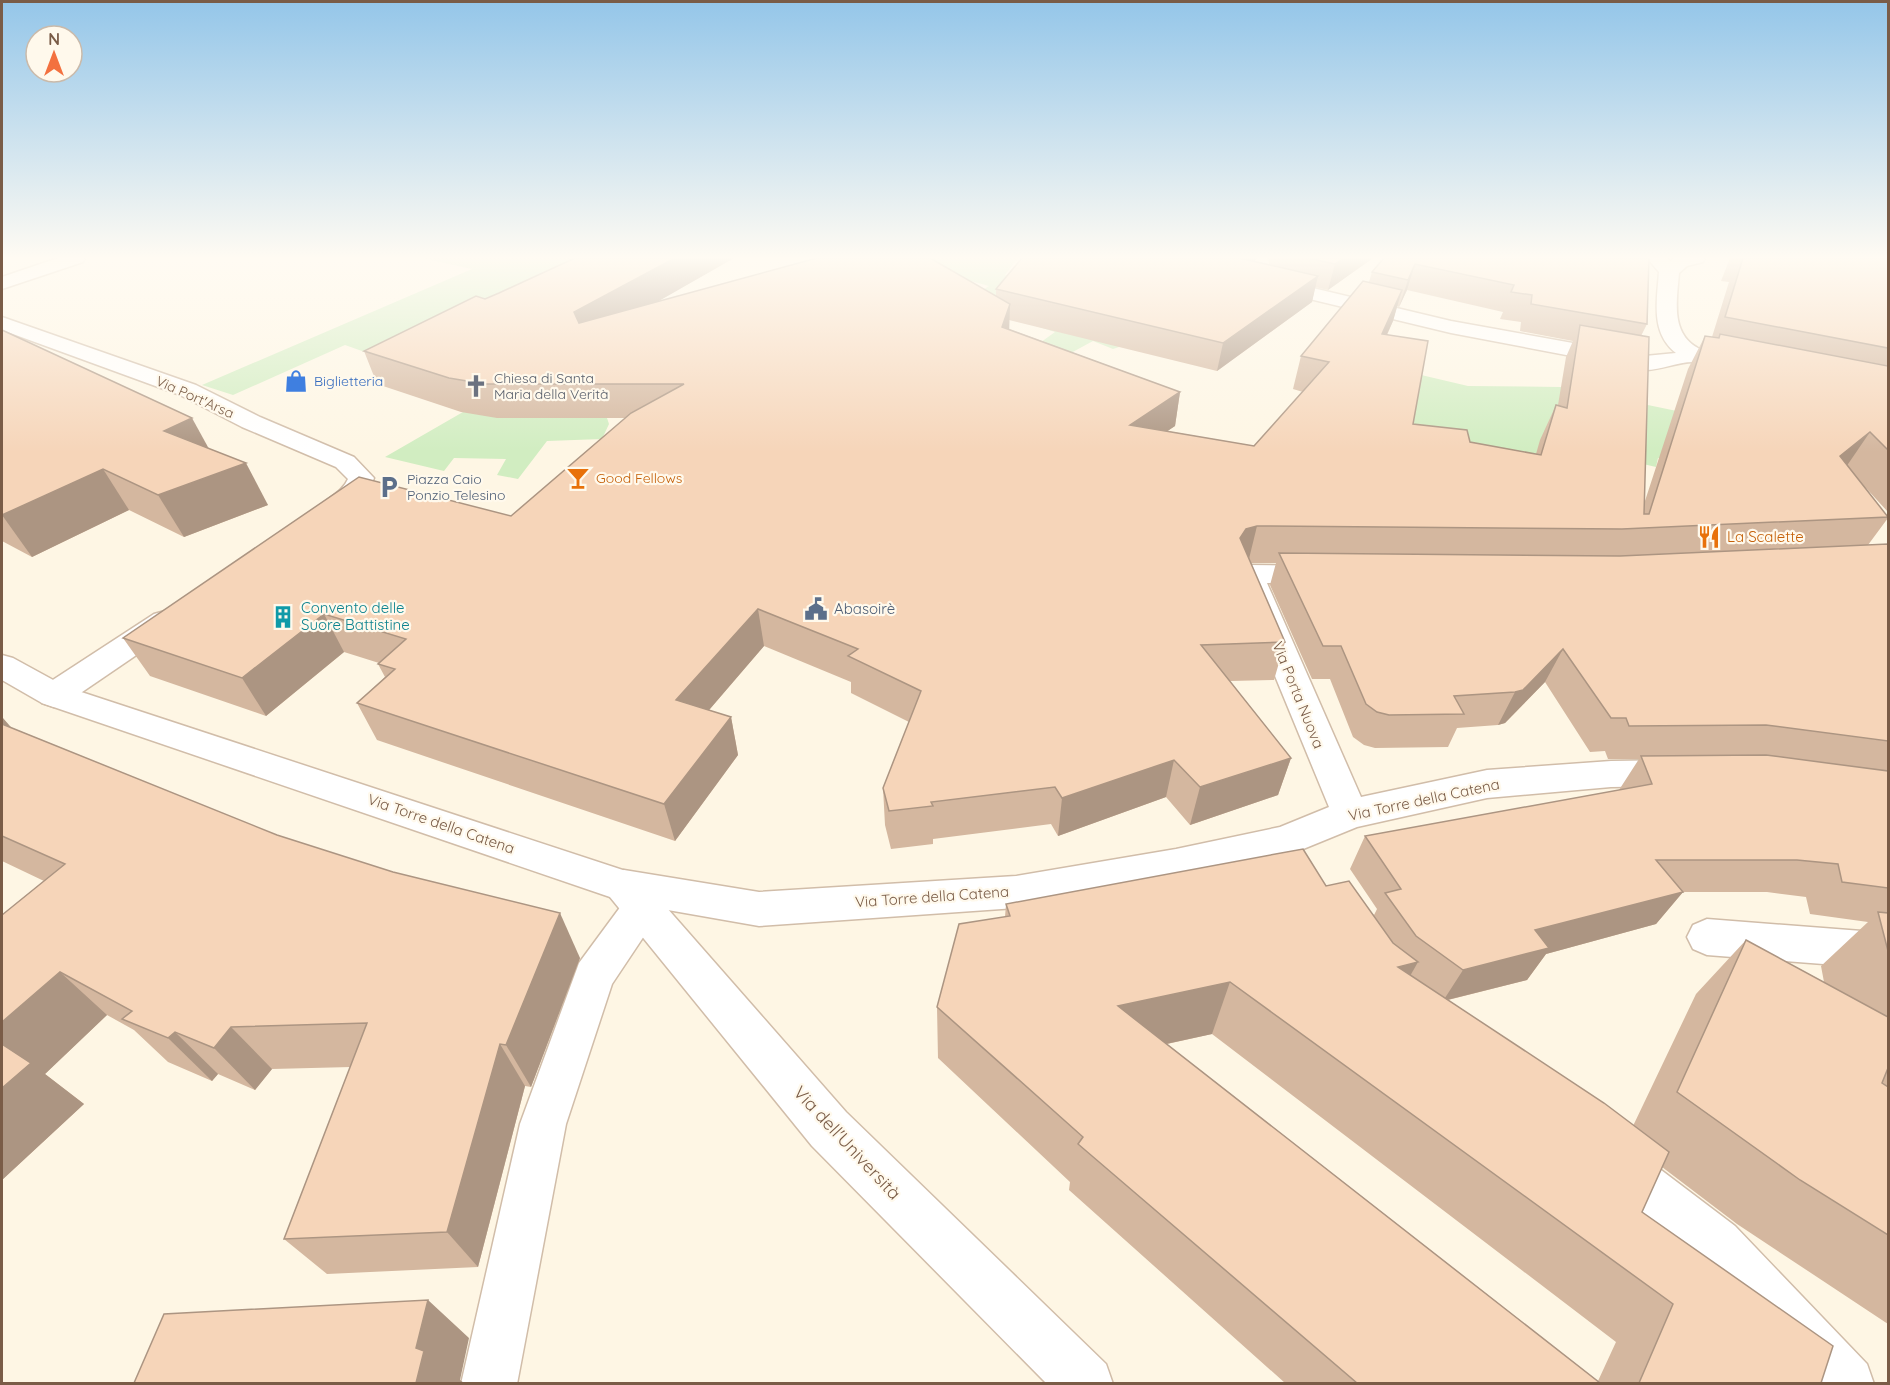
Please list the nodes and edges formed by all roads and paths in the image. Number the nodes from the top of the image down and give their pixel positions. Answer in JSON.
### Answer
{"nodes":[{"id":1,"x":2,"y":323,"type":"edge"},
{"id":2,"x":1433,"y":323,"type":"edge"},
{"id":3,"x":1667,"y":323,"type":"edge"},
{"id":4,"x":1692,"y":355,"type":"junction"},
{"id":5,"x":1729,"y":363,"type":"edge"},
{"id":6,"x":311,"y":522,"type":"edge"},
{"id":7,"x":1343,"y":575,"type":"edge"},
{"id":8,"x":185,"y":608,"type":"edge"},
{"id":9,"x":2,"y":666,"type":"edge"},
{"id":10,"x":54,"y":695,"type":"junction"},
{"id":11,"x":1704,"y":773,"type":"edge"},
{"id":12,"x":1350,"y":814,"type":"junction"},
{"id":13,"x":1286,"y":841,"type":"junction"},
{"id":14,"x":1312,"y":879,"type":"edge"},
{"id":15,"x":633,"y":897,"type":"junction"},
{"id":16,"x":1707,"y":938,"type":"dead end"},
{"id":17,"x":1888,"y":951,"type":"edge"},
{"id":18,"x":1587,"y":1143,"type":"edge"},
{"id":19,"x":489,"y":1383,"type":"edge"},
{"id":20,"x":1086,"y":1383,"type":"edge"},
{"id":21,"x":1847,"y":1383,"type":"edge"}],
"edges":[{"from":1,"to":6,"type":"street","name":"Via Port'Arsa"},
{"from":2,"to":4,"type":"street"},
{"from":3,"to":4,"type":"street"},
{"from":4,"to":5,"type":"street"},
{"from":7,"to":12,"type":"street","name":"Via Porta Nuova"},
{"from":8,"to":10,"type":"street"},
{"from":9,"to":10,"type":"street","name":"Via Torre della Catena"},
{"from":10,"to":15,"type":"street","name":"Via Torre della Catena"},
{"from":11,"to":12,"type":"street","name":"Via Torre della Catena"},
{"from":12,"to":13,"type":"street","name":"Via Torre della Catena"},
{"from":13,"to":14,"type":"street"},
{"from":13,"to":15,"type":"street","name":"Via Torre della Catena"},
{"from":15,"to":19,"type":"street"},
{"from":15,"to":20,"type":"street","name":"Via dell'Università"},
{"from":16,"to":17,"type":"street"},
{"from":18,"to":21,"type":"street"}]}
